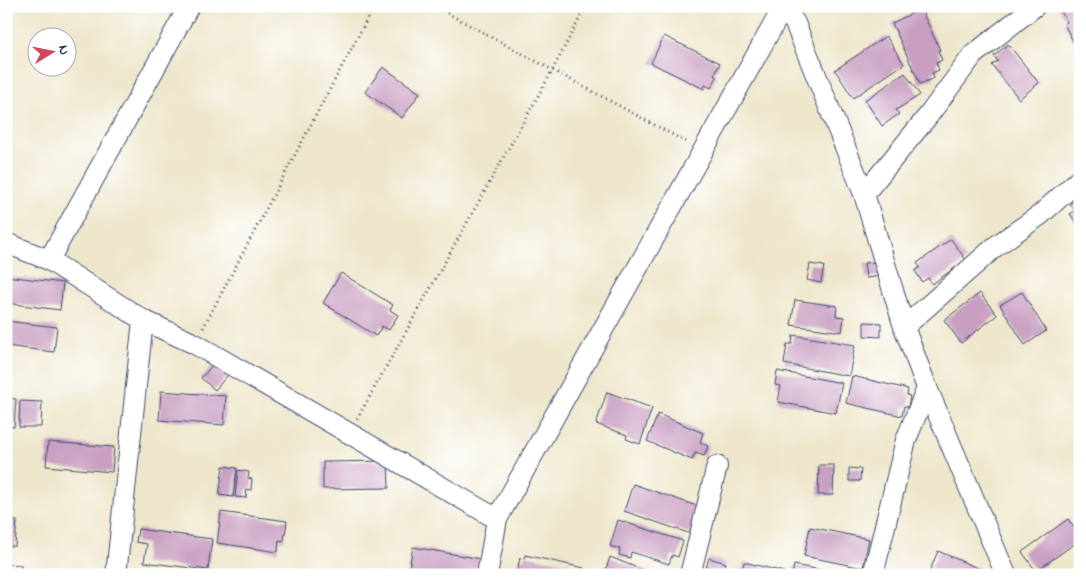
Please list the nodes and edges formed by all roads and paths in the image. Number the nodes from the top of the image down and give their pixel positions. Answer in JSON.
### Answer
{"nodes":[{"id":1,"x":189,"y":6,"type":"edge"},
{"id":2,"x":374,"y":6,"type":"edge"},
{"id":3,"x":434,"y":6,"type":"edge"},
{"id":4,"x":586,"y":6,"type":"edge"},
{"id":5,"x":1035,"y":6,"type":"edge"},
{"id":6,"x":783,"y":7,"type":"edge"},
{"id":7,"x":552,"y":71,"type":"junction"},
{"id":8,"x":703,"y":151,"type":"junction"},
{"id":9,"x":1080,"y":178,"type":"edge"},
{"id":10,"x":864,"y":194,"type":"junction"},
{"id":11,"x":6,"y":243,"type":"edge"},
{"id":12,"x":48,"y":260,"type":"junction"},
{"id":13,"x":143,"y":320,"type":"junction"},
{"id":14,"x":904,"y":327,"type":"junction"},
{"id":15,"x":195,"y":344,"type":"junction"},
{"id":16,"x":927,"y":388,"type":"junction"},
{"id":17,"x":348,"y":433,"type":"junction"},
{"id":18,"x":718,"y":466,"type":"dead end"},
{"id":19,"x":498,"y":519,"type":"junction"},
{"id":20,"x":116,"y":575,"type":"edge"},
{"id":21,"x":487,"y":575,"type":"edge"},
{"id":22,"x":690,"y":575,"type":"edge"},
{"id":23,"x":873,"y":575,"type":"edge"},
{"id":24,"x":1006,"y":575,"type":"edge"}],
"edges":[{"from":1,"to":12,"type":"street"},
{"from":2,"to":15,"type":"path"},
{"from":3,"to":7,"type":"path"},
{"from":4,"to":7,"type":"path"},
{"from":5,"to":10,"type":"street"},
{"from":6,"to":8,"type":"street"},
{"from":6,"to":10,"type":"street"},
{"from":7,"to":8,"type":"path"},
{"from":7,"to":17,"type":"path"},
{"from":8,"to":19,"type":"street"},
{"from":9,"to":14,"type":"street"},
{"from":10,"to":14,"type":"street"},
{"from":11,"to":12,"type":"street"},
{"from":12,"to":13,"type":"street"},
{"from":13,"to":15,"type":"street"},
{"from":13,"to":20,"type":"street"},
{"from":14,"to":16,"type":"street"},
{"from":15,"to":17,"type":"street"},
{"from":16,"to":23,"type":"street"},
{"from":16,"to":24,"type":"street"},
{"from":17,"to":19,"type":"street"},
{"from":18,"to":22,"type":"street"},
{"from":19,"to":21,"type":"street"}]}
